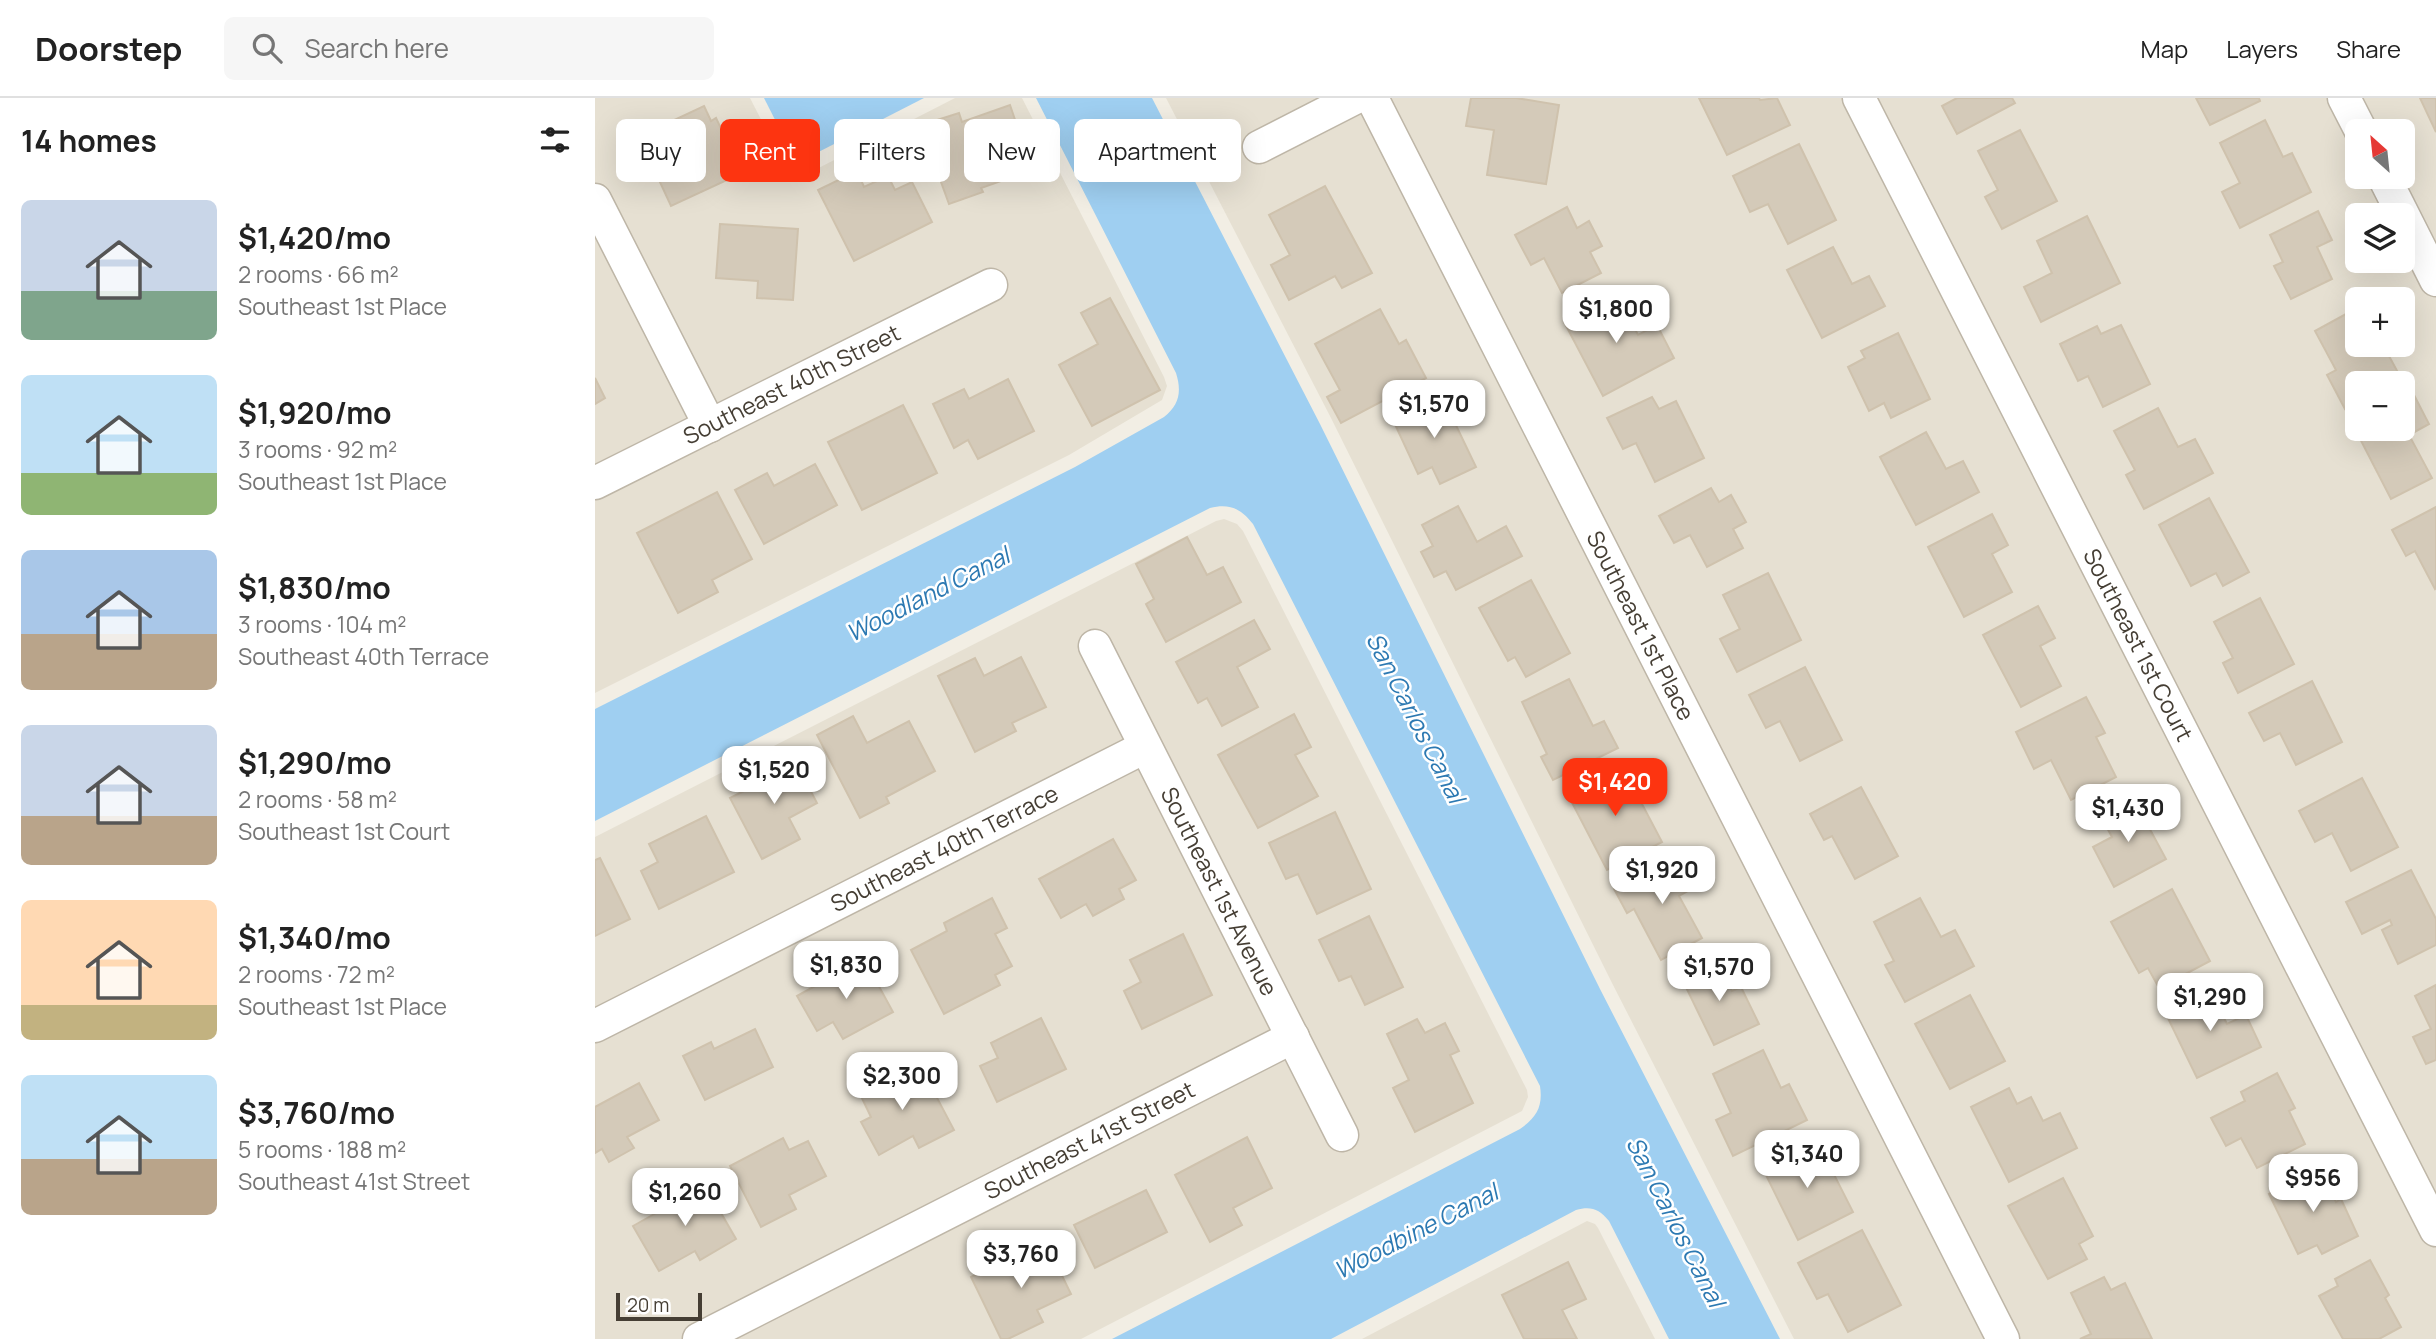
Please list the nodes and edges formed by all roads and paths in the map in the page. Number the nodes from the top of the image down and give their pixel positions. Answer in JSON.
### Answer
{"nodes":[{"id":1,"x":1355,"y":98,"type":"edge"},
{"id":2,"x":1372,"y":98,"type":"edge"},
{"id":3,"x":1859,"y":98,"type":"edge"},
{"id":4,"x":2344,"y":98,"type":"edge"},
{"id":5,"x":2355,"y":119,"type":"edge"},
{"id":6,"x":1259,"y":146,"type":"dead end"},
{"id":7,"x":2390,"y":189,"type":"edge"},
{"id":8,"x":595,"y":200,"type":"edge"},
{"id":9,"x":2436,"y":280,"type":"edge"},
{"id":10,"x":991,"y":285,"type":"dead end"},
{"id":11,"x":710,"y":426,"type":"junction"},
{"id":12,"x":595,"y":483,"type":"edge"},
{"id":13,"x":1095,"y":646,"type":"dead end"},
{"id":14,"x":1145,"y":747,"type":"junction"},
{"id":15,"x":595,"y":1026,"type":"edge"},
{"id":16,"x":1293,"y":1037,"type":"junction"},
{"id":17,"x":1342,"y":1135,"type":"dead end"},
{"id":18,"x":2436,"y":1230,"type":"edge"},
{"id":19,"x":699,"y":1339,"type":"edge"},
{"id":20,"x":2003,"y":1339,"type":"edge"}],
"edges":[{"from":1,"to":6,"type":"street"},
{"from":2,"to":20,"type":"street","name":"Southeast 1st Place"},
{"from":3,"to":18,"type":"street","name":"Southeast 1st Court"},
{"from":4,"to":5,"type":"street"},
{"from":7,"to":9,"type":"street"},
{"from":8,"to":11,"type":"street"},
{"from":10,"to":11,"type":"street","name":"Southeast 40th Street"},
{"from":11,"to":12,"type":"street","name":"Southeast 40th Street"},
{"from":13,"to":14,"type":"street","name":"Southeast 1st Avenue"},
{"from":14,"to":15,"type":"street","name":"Southeast 40th Terrace"},
{"from":14,"to":16,"type":"street","name":"Southeast 1st Avenue"},
{"from":16,"to":17,"type":"street","name":"Southeast 1st Avenue"},
{"from":16,"to":19,"type":"street","name":"Southeast 41st Street"}]}
